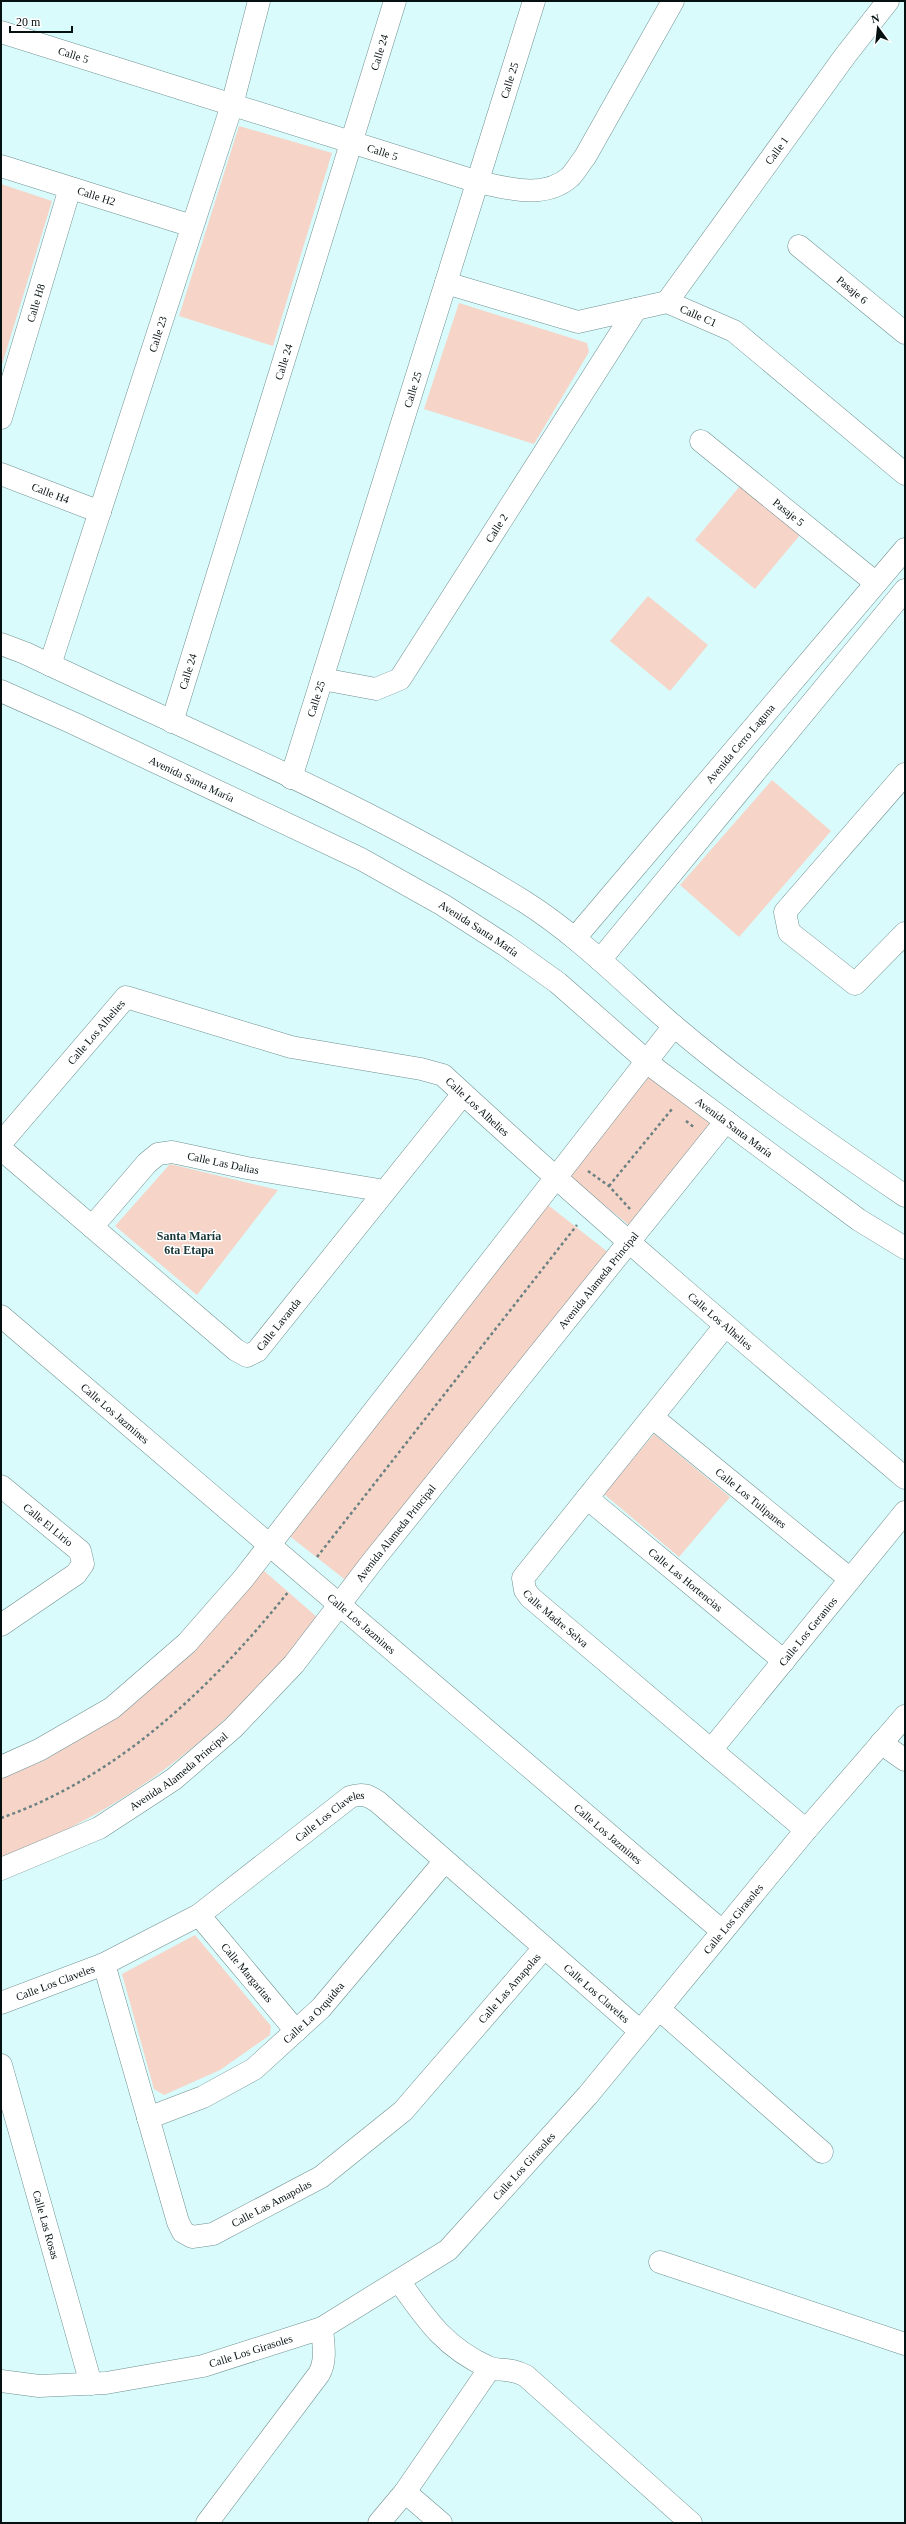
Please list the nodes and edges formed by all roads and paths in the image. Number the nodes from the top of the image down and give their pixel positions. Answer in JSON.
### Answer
{"nodes":[{"id":1,"x":258,"y":1,"type":"edge"},
{"id":2,"x":395,"y":1,"type":"edge"},
{"id":3,"x":534,"y":1,"type":"edge"},
{"id":4,"x":673,"y":1,"type":"edge"},
{"id":5,"x":888,"y":1,"type":"edge"},
{"id":6,"x":1,"y":32,"type":"edge"},
{"id":7,"x":232,"y":105,"type":"junction"},
{"id":8,"x":353,"y":143,"type":"junction"},
{"id":9,"x":1,"y":166,"type":"edge"},
{"id":10,"x":478,"y":182,"type":"junction"},
{"id":11,"x":70,"y":188,"type":"junction"},
{"id":12,"x":192,"y":226,"type":"junction"},
{"id":13,"x":799,"y":246,"type":"dead end"},
{"id":14,"x":446,"y":283,"type":"junction"},
{"id":15,"x":667,"y":302,"type":"junction"},
{"id":16,"x":636,"y":309,"type":"junction"},
{"id":17,"x":905,"y":333,"type":"edge"},
{"id":18,"x":1,"y":418,"type":"edge"},
{"id":19,"x":701,"y":441,"type":"dead end"},
{"id":20,"x":1,"y":474,"type":"edge"},
{"id":21,"x":905,"y":474,"type":"edge"},
{"id":22,"x":100,"y":512,"type":"junction"},
{"id":23,"x":905,"y":549,"type":"edge"},
{"id":24,"x":876,"y":583,"type":"junction"},
{"id":25,"x":905,"y":590,"type":"edge"},
{"id":26,"x":1,"y":644,"type":"edge"},
{"id":27,"x":50,"y":664,"type":"junction"},
{"id":28,"x":322,"y":680,"type":"junction"},
{"id":29,"x":1,"y":691,"type":"edge"},
{"id":30,"x":172,"y":722,"type":"junction"},
{"id":31,"x":905,"y":774,"type":"edge"},
{"id":32,"x":291,"y":778,"type":"junction"},
{"id":33,"x":905,"y":933,"type":"edge"},
{"id":34,"x":575,"y":938,"type":"junction"},
{"id":35,"x":600,"y":960,"type":"junction"},
{"id":36,"x":674,"y":1026,"type":"junction"},
{"id":37,"x":647,"y":1061,"type":"junction"},
{"id":38,"x":463,"y":1094,"type":"junction"},
{"id":39,"x":672,"y":1109,"type":"dead end"},
{"id":40,"x":726,"y":1121,"type":"junction"},
{"id":41,"x":1,"y":1143,"type":"edge"},
{"id":42,"x":1,"y":1149,"type":"edge"},
{"id":43,"x":584,"y":1168,"type":"dead end"},
{"id":44,"x":555,"y":1178,"type":"junction"},
{"id":45,"x":609,"y":1186,"type":"junction"},
{"id":46,"x":385,"y":1191,"type":"junction"},
{"id":47,"x":905,"y":1196,"type":"edge"},
{"id":48,"x":632,"y":1211,"type":"dead end"},
{"id":49,"x":580,"y":1221,"type":"dead end"},
{"id":50,"x":92,"y":1227,"type":"junction"},
{"id":51,"x":629,"y":1242,"type":"junction"},
{"id":52,"x":905,"y":1248,"type":"edge"},
{"id":53,"x":1,"y":1316,"type":"edge"},
{"id":54,"x":724,"y":1326,"type":"junction"},
{"id":55,"x":652,"y":1417,"type":"junction"},
{"id":56,"x":905,"y":1478,"type":"edge"},
{"id":57,"x":1,"y":1486,"type":"edge"},
{"id":58,"x":587,"y":1498,"type":"junction"},
{"id":59,"x":905,"y":1512,"type":"edge"},
{"id":60,"x":270,"y":1545,"type":"junction"},
{"id":61,"x":318,"y":1557,"type":"dead end"},
{"id":62,"x":850,"y":1579,"type":"junction"},
{"id":63,"x":289,"y":1591,"type":"dead end"},
{"id":64,"x":340,"y":1605,"type":"junction"},
{"id":65,"x":1,"y":1625,"type":"edge"},
{"id":66,"x":784,"y":1660,"type":"junction"},
{"id":67,"x":905,"y":1716,"type":"edge"},
{"id":68,"x":882,"y":1743,"type":"junction"},
{"id":69,"x":711,"y":1750,"type":"junction"},
{"id":70,"x":905,"y":1760,"type":"edge"},
{"id":71,"x":1,"y":1767,"type":"edge"},
{"id":72,"x":1,"y":1818,"type":"edge"},
{"id":73,"x":806,"y":1830,"type":"junction"},
{"id":74,"x":444,"y":1862,"type":"junction"},
{"id":75,"x":1,"y":1869,"type":"edge"},
{"id":76,"x":199,"y":1915,"type":"junction"},
{"id":77,"x":722,"y":1931,"type":"junction"},
{"id":78,"x":544,"y":1948,"type":"junction"},
{"id":79,"x":104,"y":1964,"type":"junction"},
{"id":80,"x":1,"y":2003,"type":"edge"},
{"id":81,"x":658,"y":2009,"type":"junction"},
{"id":82,"x":296,"y":2030,"type":"junction"},
{"id":83,"x":640,"y":2031,"type":"junction"},
{"id":84,"x":1,"y":2065,"type":"edge"},
{"id":85,"x":148,"y":2118,"type":"junction"},
{"id":86,"x":822,"y":2152,"type":"dead end"},
{"id":87,"x":660,"y":2262,"type":"dead end"},
{"id":88,"x":399,"y":2281,"type":"junction"},
{"id":89,"x":322,"y":2328,"type":"junction"},
{"id":90,"x":905,"y":2344,"type":"edge"},
{"id":91,"x":490,"y":2368,"type":"junction"},
{"id":92,"x":1,"y":2381,"type":"edge"},
{"id":93,"x":91,"y":2384,"type":"junction"},
{"id":94,"x":405,"y":2492,"type":"junction"},
{"id":95,"x":208,"y":2523,"type":"edge"},
{"id":96,"x":379,"y":2523,"type":"edge"},
{"id":97,"x":441,"y":2523,"type":"edge"},
{"id":98,"x":691,"y":2523,"type":"edge"}],
"edges":[{"from":1,"to":7,"type":"street","name":"Calle 23"},
{"from":2,"to":8,"type":"street","name":"Calle 24"},
{"from":3,"to":10,"type":"street","name":"Calle 25"},
{"from":4,"to":10,"type":"street","name":"Calle 5"},
{"from":5,"to":15,"type":"street","name":"Calle 1"},
{"from":6,"to":7,"type":"street","name":"Calle 5"},
{"from":7,"to":8,"type":"street","name":"Calle 5"},
{"from":7,"to":12,"type":"street","name":"Calle 23"},
{"from":8,"to":10,"type":"street","name":"Calle 5"},
{"from":8,"to":30,"type":"street","name":"Calle 24"},
{"from":9,"to":11,"type":"street","name":"Calle H2"},
{"from":10,"to":14,"type":"street","name":"Calle 25"},
{"from":11,"to":12,"type":"street","name":"Calle H2"},
{"from":11,"to":18,"type":"street","name":"Calle H8"},
{"from":12,"to":22,"type":"street","name":"Calle 23"},
{"from":13,"to":17,"type":"street","name":"Pasaje 6"},
{"from":14,"to":16,"type":"street","name":"Calle C1"},
{"from":14,"to":28,"type":"street","name":"Calle 25"},
{"from":15,"to":16,"type":"street","name":"Calle C1"},
{"from":15,"to":21,"type":"street","name":"Calle C1"},
{"from":16,"to":28,"type":"street","name":"Calle 2"},
{"from":19,"to":24,"type":"street","name":"Pasaje 5"},
{"from":20,"to":22,"type":"street","name":"Calle H4"},
{"from":22,"to":27,"type":"street","name":"Calle 23"},
{"from":23,"to":24,"type":"street","name":"Avenida Cerro Laguna"},
{"from":24,"to":34,"type":"street","name":"Avenida Cerro Laguna"},
{"from":25,"to":35,"type":"street"},
{"from":26,"to":27,"type":"street"},
{"from":27,"to":30,"type":"street"},
{"from":28,"to":32,"type":"street","name":"Calle 25"},
{"from":29,"to":37,"type":"street","name":"Avenida Santa María"},
{"from":30,"to":32,"type":"street"},
{"from":31,"to":33,"type":"street"},
{"from":32,"to":34,"type":"street"},
{"from":34,"to":35,"type":"street"},
{"from":35,"to":36,"type":"street"},
{"from":36,"to":37,"type":"street"},
{"from":36,"to":47,"type":"street"},
{"from":37,"to":40,"type":"street","name":"Avenida Santa María"},
{"from":37,"to":44,"type":"street"},
{"from":38,"to":41,"type":"street","name":"Calle Los Alhelies"},
{"from":38,"to":44,"type":"street","name":"Calle Los Alhelies"},
{"from":38,"to":46,"type":"street","name":"Calle Lavanda"},
{"from":39,"to":45,"type":"path"},
{"from":40,"to":51,"type":"street","name":"Avenida Alameda Principal"},
{"from":40,"to":52,"type":"street","name":"Avenida Santa María"},
{"from":42,"to":50,"type":"street","name":"Calle Lavanda"},
{"from":43,"to":45,"type":"path"},
{"from":44,"to":51,"type":"street","name":"Calle Los Alhelies"},
{"from":44,"to":60,"type":"street"},
{"from":45,"to":48,"type":"path"},
{"from":46,"to":50,"type":"street","name":"Calle Las Dalias"},
{"from":46,"to":50,"type":"street","name":"Calle Lavanda"},
{"from":49,"to":61,"type":"path"},
{"from":51,"to":54,"type":"street","name":"Calle Los Alhelies"},
{"from":51,"to":64,"type":"street","name":"Avenida Alameda Principal"},
{"from":53,"to":60,"type":"street","name":"Calle Los Jazmines"},
{"from":54,"to":55,"type":"street","name":"Calle Madre Selva"},
{"from":54,"to":56,"type":"street","name":"Calle Los Alhelies"},
{"from":55,"to":58,"type":"street","name":"Calle Madre Selva"},
{"from":55,"to":62,"type":"street","name":"Calle Los Tulipanes"},
{"from":57,"to":65,"type":"street","name":"Calle El Lirio"},
{"from":58,"to":66,"type":"street","name":"Calle Las Hortencias"},
{"from":58,"to":69,"type":"street","name":"Calle Madre Selva"},
{"from":59,"to":62,"type":"street","name":"Calle Los Geranios"},
{"from":60,"to":64,"type":"street","name":"Calle Los Jazmines"},
{"from":60,"to":71,"type":"street"},
{"from":62,"to":66,"type":"street","name":"Calle Los Geranios"},
{"from":63,"to":72,"type":"path"},
{"from":64,"to":75,"type":"street","name":"Avenida Alameda Principal"},
{"from":64,"to":77,"type":"street","name":"Calle Los Jazmines"},
{"from":66,"to":69,"type":"street","name":"Calle Los Geranios"},
{"from":67,"to":68,"type":"street","name":"Calle Los Girasoles"},
{"from":68,"to":70,"type":"street"},
{"from":68,"to":73,"type":"street","name":"Calle Los Girasoles"},
{"from":69,"to":73,"type":"street","name":"Calle Madre Selva"},
{"from":73,"to":77,"type":"street","name":"Calle Los Girasoles"},
{"from":74,"to":76,"type":"street","name":"Calle Los Claveles"},
{"from":74,"to":78,"type":"street","name":"Calle Los Claveles"},
{"from":74,"to":82,"type":"street","name":"Calle La Orquidea"},
{"from":76,"to":79,"type":"street","name":"Calle Los Claveles"},
{"from":76,"to":82,"type":"street","name":"Calle Margaritas"},
{"from":77,"to":81,"type":"street","name":"Calle Los Girasoles"},
{"from":78,"to":83,"type":"street","name":"Calle Los Claveles"},
{"from":78,"to":85,"type":"street","name":"Calle Las Amapolas"},
{"from":79,"to":80,"type":"street","name":"Calle Los Claveles"},
{"from":79,"to":85,"type":"street","name":"Calle Las Amapolas"},
{"from":81,"to":83,"type":"street","name":"Calle Los Girasoles"},
{"from":81,"to":86,"type":"street"},
{"from":82,"to":85,"type":"street","name":"Calle La Orquidea"},
{"from":83,"to":88,"type":"street","name":"Calle Los Girasoles"},
{"from":84,"to":93,"type":"street","name":"Calle Las Rosas"},
{"from":87,"to":90,"type":"street"},
{"from":88,"to":89,"type":"street","name":"Calle Los Girasoles"},
{"from":88,"to":91,"type":"street"},
{"from":89,"to":93,"type":"street","name":"Calle Los Girasoles"},
{"from":89,"to":95,"type":"street"},
{"from":91,"to":94,"type":"street"},
{"from":91,"to":98,"type":"street"},
{"from":92,"to":93,"type":"street","name":"Calle Los Girasoles"},
{"from":94,"to":96,"type":"street"},
{"from":94,"to":97,"type":"street"}]}
